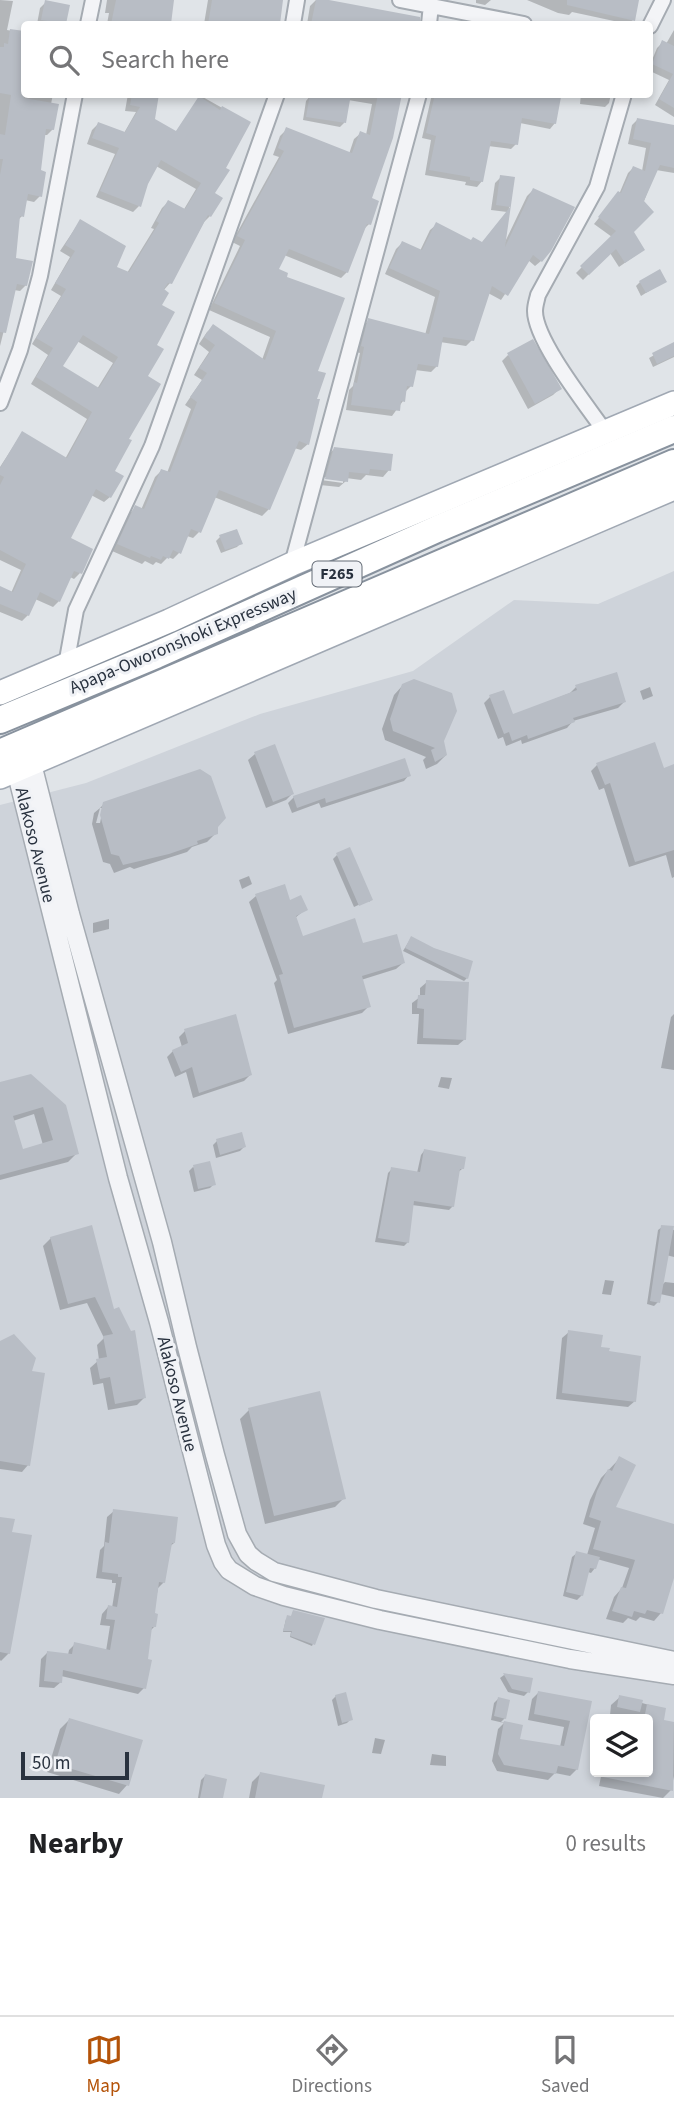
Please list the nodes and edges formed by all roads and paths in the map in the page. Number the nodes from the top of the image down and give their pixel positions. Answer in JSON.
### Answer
{"nodes":[{"id":1,"x":93,"y":0,"type":"edge"},
{"id":2,"x":296,"y":0,"type":"edge"},
{"id":3,"x":400,"y":0,"type":"edge"},
{"id":4,"x":663,"y":0,"type":"edge"},
{"id":5,"x":431,"y":5,"type":"junction"},
{"id":6,"x":89,"y":21,"type":"edge"},
{"id":7,"x":293,"y":21,"type":"edge"},
{"id":8,"x":429,"y":21,"type":"edge"},
{"id":9,"x":509,"y":21,"type":"edge"},
{"id":10,"x":652,"y":21,"type":"edge"},
{"id":11,"x":74,"y":98,"type":"edge"},
{"id":12,"x":276,"y":98,"type":"edge"},
{"id":13,"x":418,"y":98,"type":"edge"},
{"id":14,"x":623,"y":98,"type":"edge"},
{"id":15,"x":0,"y":403,"type":"edge"},
{"id":16,"x":674,"y":403,"type":"edge"},
{"id":17,"x":674,"y":429,"type":"edge"},
{"id":18,"x":606,"y":433,"type":"junction"},
{"id":19,"x":674,"y":463,"type":"edge"},
{"id":20,"x":674,"y":488,"type":"edge"},
{"id":21,"x":292,"y":564,"type":"junction"},
{"id":22,"x":66,"y":665,"type":"junction"},
{"id":23,"x":0,"y":693,"type":"edge"},
{"id":24,"x":0,"y":720,"type":"edge"},
{"id":25,"x":12,"y":766,"type":"edge"},
{"id":26,"x":674,"y":1661,"type":"edge"},
{"id":27,"x":674,"y":1675,"type":"edge"}],
"edges":[{"from":1,"to":6,"type":"street"},
{"from":2,"to":7,"type":"street"},
{"from":3,"to":5,"type":"street"},
{"from":4,"to":10,"type":"street"},
{"from":5,"to":8,"type":"street"},
{"from":5,"to":9,"type":"street"},
{"from":11,"to":15,"type":"street"},
{"from":12,"to":22,"type":"street"},
{"from":13,"to":21,"type":"street"},
{"from":14,"to":18,"type":"street"},
{"from":16,"to":18,"type":"main road","name":"Apapa-Oworonshoki Expressway"},
{"from":17,"to":24,"type":"highway","name":"Apapa-Oworonshoki Expressway","number":"F265"},
{"from":18,"to":21,"type":"main road","name":"Apapa-Oworonshoki Expressway"},
{"from":19,"to":25,"type":"highway","name":"Apapa-Oworonshoki Expressway","number":"F265"},
{"from":20,"to":25,"type":"main road"},
{"from":21,"to":22,"type":"main road","name":"Apapa-Oworonshoki Expressway"},
{"from":22,"to":23,"type":"main road","name":"Apapa-Oworonshoki Expressway"},
{"from":25,"to":26,"type":"street","name":"Alakoso Avenue"},
{"from":25,"to":27,"type":"street","name":"Alakoso Avenue"}]}
